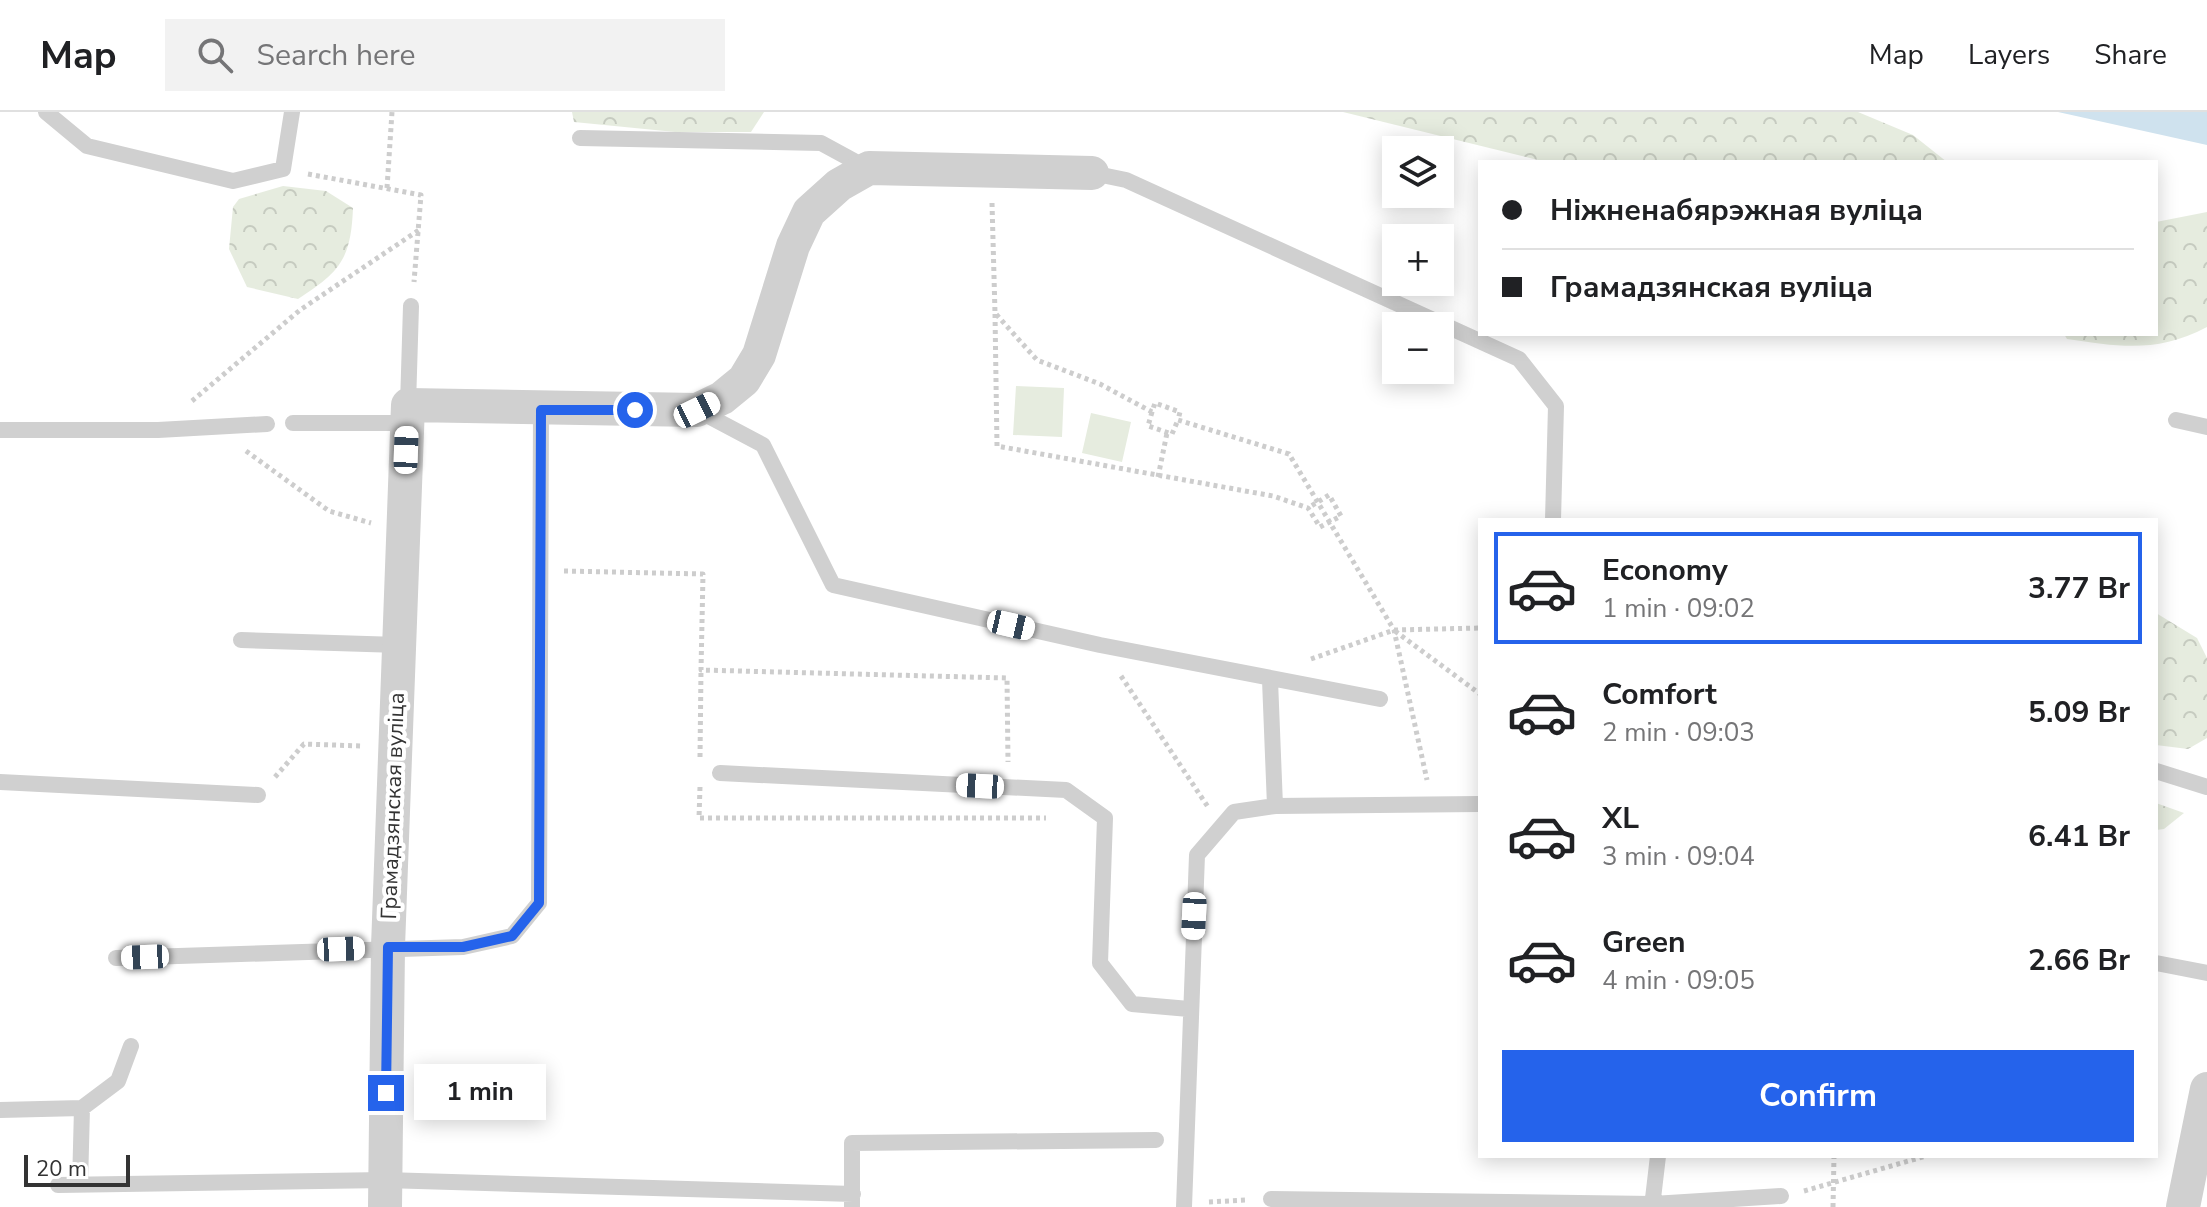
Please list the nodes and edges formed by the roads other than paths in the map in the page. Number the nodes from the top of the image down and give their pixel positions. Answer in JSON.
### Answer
{"nodes":[{"id":1,"x":46,"y":112,"type":"edge"},
{"id":2,"x":292,"y":112,"type":"edge"},
{"id":3,"x":580,"y":138,"type":"dead end"},
{"id":4,"x":869,"y":168,"type":"junction"},
{"id":5,"x":1092,"y":173,"type":"joint"},
{"id":6,"x":411,"y":306,"type":"road end"},
{"id":7,"x":541,"y":410,"type":"junction"},
{"id":8,"x":697,"y":410,"type":"junction"},
{"id":9,"x":407,"y":414,"type":"junction"},
{"id":10,"x":2176,"y":420,"type":"dead end"},
{"id":11,"x":293,"y":423,"type":"dead end"},
{"id":12,"x":267,"y":424,"type":"dead end"},
{"id":13,"x":2207,"y":427,"type":"edge"},
{"id":14,"x":0,"y":430,"type":"edge"},
{"id":15,"x":1553,"y":518,"type":"edge"},
{"id":16,"x":241,"y":640,"type":"dead end"},
{"id":17,"x":399,"y":645,"type":"junction"},
{"id":18,"x":1270,"y":680,"type":"junction"},
{"id":19,"x":1380,"y":699,"type":"dead end"},
{"id":20,"x":2158,"y":772,"type":"edge"},
{"id":21,"x":720,"y":773,"type":"dead end"},
{"id":22,"x":0,"y":782,"type":"edge"},
{"id":23,"x":2207,"y":787,"type":"edge"},
{"id":24,"x":258,"y":795,"type":"road end"},
{"id":25,"x":1478,"y":804,"type":"edge"},
{"id":26,"x":1275,"y":806,"type":"junction"},
{"id":27,"x":388,"y":947,"type":"junction"},
{"id":28,"x":116,"y":958,"type":"dead end"},
{"id":29,"x":2158,"y":963,"type":"edge"},
{"id":30,"x":2207,"y":973,"type":"edge"},
{"id":31,"x":1189,"y":1009,"type":"junction"},
{"id":32,"x":131,"y":1046,"type":"dead end"},
{"id":33,"x":2206,"y":1095,"type":"edge"},
{"id":34,"x":82,"y":1108,"type":"junction"},
{"id":35,"x":0,"y":1110,"type":"edge"},
{"id":36,"x":1156,"y":1140,"type":"dead end"},
{"id":37,"x":1658,"y":1158,"type":"edge"},
{"id":38,"x":58,"y":1185,"type":"dead end"},
{"id":39,"x":80,"y":1185,"type":"junction"},
{"id":40,"x":385,"y":1194,"type":"edge"},
{"id":41,"x":1781,"y":1196,"type":"road end"},
{"id":42,"x":1271,"y":1199,"type":"road end"},
{"id":43,"x":852,"y":1201,"type":"edge"},
{"id":44,"x":1184,"y":1205,"type":"edge"},
{"id":45,"x":1653,"y":1206,"type":"edge"},
{"id":46,"x":2183,"y":1207,"type":"edge"}],
"edges":[{"from":1,"to":2,"type":"lane"},
{"from":3,"to":4,"type":"lane"},
{"from":4,"to":5,"type":"street"},
{"from":4,"to":8,"type":"street"},
{"from":5,"to":15,"type":"lane"},
{"from":6,"to":9,"type":"lane"},
{"from":7,"to":8,"type":"street"},
{"from":7,"to":9,"type":"street"},
{"from":7,"to":27,"type":"lane"},
{"from":8,"to":18,"type":"lane"},
{"from":9,"to":11,"type":"lane"},
{"from":9,"to":17,"type":"street","name":"Грамадзянская вуліца"},
{"from":10,"to":13,"type":"lane"},
{"from":12,"to":14,"type":"lane"},
{"from":16,"to":17,"type":"lane"},
{"from":17,"to":27,"type":"street","name":"Грамадзянская вуліца"},
{"from":18,"to":19,"type":"lane"},
{"from":18,"to":26,"type":"lane"},
{"from":20,"to":23,"type":"lane"},
{"from":21,"to":31,"type":"lane"},
{"from":22,"to":24,"type":"lane"},
{"from":25,"to":26,"type":"lane"},
{"from":26,"to":31,"type":"lane"},
{"from":27,"to":28,"type":"lane"},
{"from":27,"to":40,"type":"street","name":"Грамадзянская вуліца"},
{"from":29,"to":30,"type":"lane"},
{"from":31,"to":44,"type":"lane"},
{"from":32,"to":34,"type":"lane"},
{"from":33,"to":46,"type":"street"},
{"from":34,"to":35,"type":"lane"},
{"from":34,"to":39,"type":"lane"},
{"from":36,"to":43,"type":"lane"},
{"from":37,"to":45,"type":"lane"},
{"from":38,"to":39,"type":"lane"},
{"from":39,"to":40,"type":"lane"},
{"from":40,"to":43,"type":"lane"},
{"from":41,"to":45,"type":"lane"},
{"from":42,"to":45,"type":"lane"}]}
